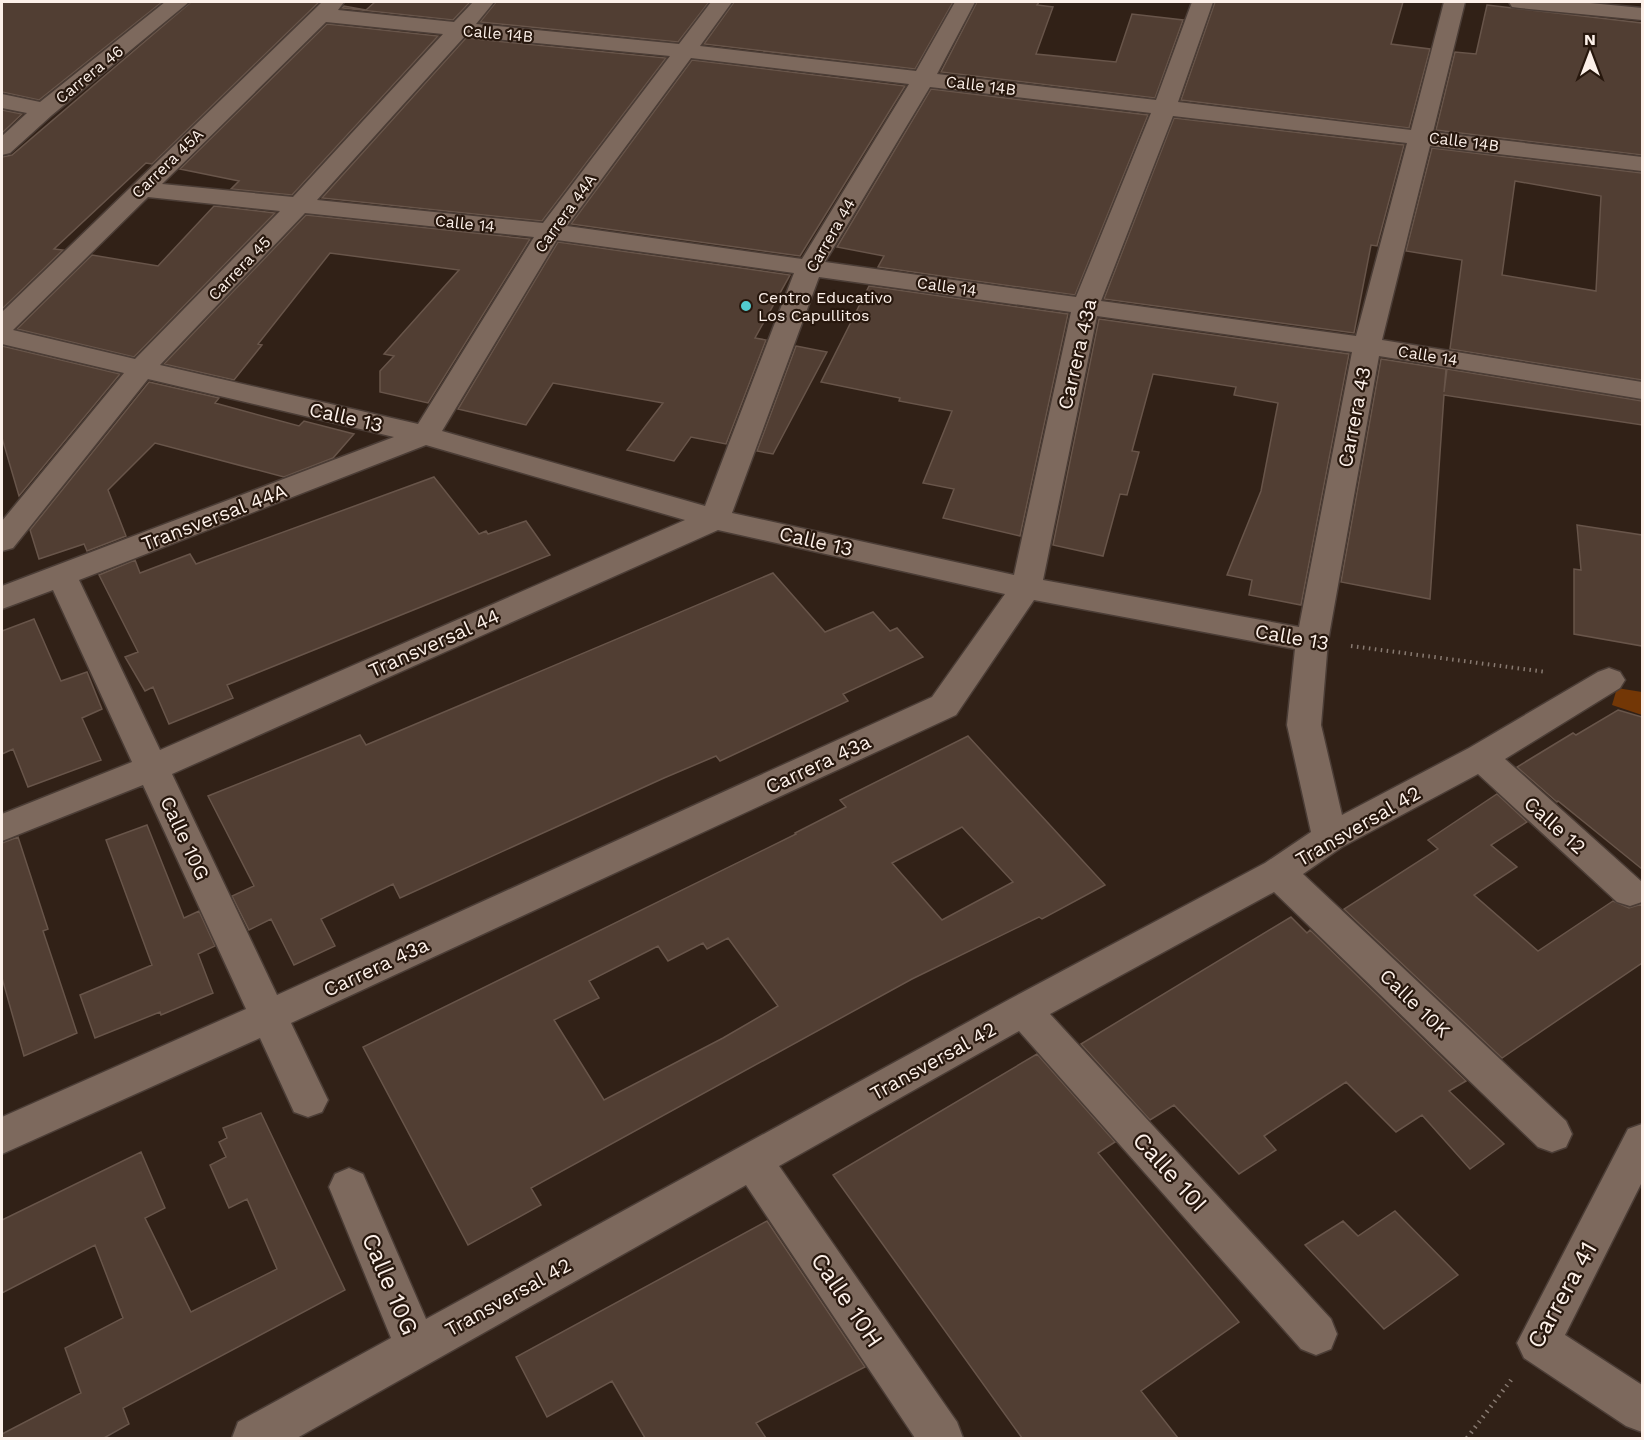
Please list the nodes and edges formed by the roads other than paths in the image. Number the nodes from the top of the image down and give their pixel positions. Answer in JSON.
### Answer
{"nodes":[{"id":1,"x":178,"y":2,"type":"edge"},
{"id":2,"x":484,"y":2,"type":"edge"},
{"id":3,"x":722,"y":2,"type":"edge"},
{"id":4,"x":965,"y":2,"type":"edge"},
{"id":5,"x":1203,"y":2,"type":"edge"},
{"id":6,"x":1455,"y":2,"type":"edge"},
{"id":7,"x":1520,"y":2,"type":"edge"},
{"id":8,"x":326,"y":8,"type":"edge"},
{"id":9,"x":1642,"y":14,"type":"edge"},
{"id":10,"x":457,"y":30,"type":"junction"},
{"id":11,"x":686,"y":51,"type":"junction"},
{"id":12,"x":924,"y":78,"type":"junction"},
{"id":13,"x":2,"y":101,"type":"edge"},
{"id":14,"x":1165,"y":107,"type":"junction"},
{"id":15,"x":44,"y":110,"type":"junction"},
{"id":16,"x":1422,"y":136,"type":"junction"},
{"id":17,"x":2,"y":148,"type":"edge"},
{"id":18,"x":1642,"y":164,"type":"edge"},
{"id":19,"x":141,"y":189,"type":"junction"},
{"id":20,"x":298,"y":206,"type":"junction"},
{"id":21,"x":550,"y":231,"type":"junction"},
{"id":22,"x":810,"y":266,"type":"junction"},
{"id":23,"x":1086,"y":305,"type":"junction"},
{"id":24,"x":2,"y":326,"type":"edge"},
{"id":25,"x":2,"y":336,"type":"edge"},
{"id":26,"x":1367,"y":346,"type":"junction"},
{"id":27,"x":142,"y":368,"type":"junction"},
{"id":28,"x":1642,"y":391,"type":"edge"},
{"id":29,"x":425,"y":435,"type":"junction"},
{"id":30,"x":715,"y":519,"type":"junction"},
{"id":31,"x":2,"y":541,"type":"edge"},
{"id":32,"x":62,"y":576,"type":"junction"},
{"id":33,"x":1026,"y":588,"type":"junction"},
{"id":34,"x":2,"y":598,"type":"edge"},
{"id":35,"x":1312,"y":641,"type":"junction"},
{"id":36,"x":1609,"y":680,"type":"road end"},
{"id":37,"x":1481,"y":757,"type":"junction"},
{"id":38,"x":152,"y":768,"type":"junction"},
{"id":39,"x":2,"y":828,"type":"edge"},
{"id":40,"x":1330,"y":837,"type":"junction"},
{"id":41,"x":1278,"y":873,"type":"junction"},
{"id":42,"x":1630,"y":892,"type":"dead end"},
{"id":43,"x":1023,"y":1010,"type":"junction"},
{"id":44,"x":269,"y":1016,"type":"junction"},
{"id":45,"x":308,"y":1100,"type":"dead end"},
{"id":46,"x":1552,"y":1134,"type":"dead end"},
{"id":47,"x":2,"y":1136,"type":"edge"},
{"id":48,"x":1642,"y":1142,"type":"edge"},
{"id":49,"x":753,"y":1162,"type":"junction"},
{"id":50,"x":349,"y":1188,"type":"dead end"},
{"id":51,"x":1316,"y":1334,"type":"dead end"},
{"id":52,"x":417,"y":1348,"type":"junction"},
{"id":53,"x":1642,"y":1410,"type":"edge"},
{"id":54,"x":254,"y":1438,"type":"edge"},
{"id":55,"x":941,"y":1438,"type":"edge"}],
"edges":[{"from":1,"to":15,"type":"street","name":"Carrera 46"},
{"from":2,"to":10,"type":"street","name":"Carrera 45"},
{"from":3,"to":11,"type":"street","name":"Carrera 44A"},
{"from":4,"to":12,"type":"street","name":"Carrera 44"},
{"from":5,"to":14,"type":"street","name":"Carrera 43a"},
{"from":6,"to":16,"type":"street","name":"Carrera 43"},
{"from":7,"to":9,"type":"street"},
{"from":8,"to":10,"type":"street","name":"Calle 14B"},
{"from":8,"to":19,"type":"street","name":"Carrera 45A"},
{"from":10,"to":11,"type":"street","name":"Calle 14B"},
{"from":10,"to":20,"type":"street","name":"Carrera 45"},
{"from":11,"to":12,"type":"street","name":"Calle 14B"},
{"from":11,"to":21,"type":"street","name":"Carrera 44A"},
{"from":12,"to":14,"type":"street","name":"Calle 14B"},
{"from":12,"to":22,"type":"street","name":"Carrera 44"},
{"from":13,"to":15,"type":"street"},
{"from":14,"to":16,"type":"street","name":"Calle 14B"},
{"from":14,"to":23,"type":"street","name":"Carrera 43a"},
{"from":15,"to":17,"type":"street","name":"Carrera 46"},
{"from":16,"to":18,"type":"street","name":"Calle 14B"},
{"from":16,"to":26,"type":"street","name":"Carrera 43"},
{"from":19,"to":20,"type":"street","name":"Calle 14"},
{"from":19,"to":24,"type":"street","name":"Carrera 45A"},
{"from":20,"to":21,"type":"street","name":"Calle 14"},
{"from":20,"to":27,"type":"street","name":"Carrera 45"},
{"from":21,"to":22,"type":"street","name":"Calle 14"},
{"from":21,"to":29,"type":"street","name":"Carrera 44A"},
{"from":22,"to":23,"type":"street","name":"Calle 14"},
{"from":22,"to":30,"type":"street","name":"Carrera 44"},
{"from":23,"to":26,"type":"street","name":"Calle 14"},
{"from":23,"to":33,"type":"street","name":"Carrera 43a"},
{"from":25,"to":27,"type":"street","name":"Calle 13"},
{"from":26,"to":28,"type":"street","name":"Calle 14"},
{"from":26,"to":35,"type":"street","name":"Carrera 43"},
{"from":27,"to":29,"type":"street","name":"Calle 13"},
{"from":27,"to":31,"type":"street","name":"Carrera 45"},
{"from":29,"to":30,"type":"street","name":"Calle 13"},
{"from":29,"to":32,"type":"street","name":"Transversal 44A"},
{"from":30,"to":33,"type":"street","name":"Calle 13"},
{"from":30,"to":38,"type":"street","name":"Transversal 44"},
{"from":32,"to":34,"type":"street","name":"Transversal 44A"},
{"from":32,"to":38,"type":"street","name":"Calle 10G"},
{"from":33,"to":35,"type":"street","name":"Calle 13"},
{"from":33,"to":44,"type":"street","name":"Carrera 43a"},
{"from":35,"to":40,"type":"street","name":"Carrera 43"},
{"from":36,"to":37,"type":"street","name":"Transversal 42"},
{"from":37,"to":40,"type":"street","name":"Transversal 42"},
{"from":37,"to":42,"type":"street","name":"Calle 12"},
{"from":38,"to":39,"type":"street","name":"Transversal 44"},
{"from":38,"to":44,"type":"street","name":"Calle 10G"},
{"from":40,"to":41,"type":"street","name":"Transversal 42"},
{"from":41,"to":43,"type":"street","name":"Transversal 42"},
{"from":41,"to":46,"type":"street","name":"Calle 10K"},
{"from":43,"to":49,"type":"street","name":"Transversal 42"},
{"from":43,"to":51,"type":"street","name":"Calle 10I"},
{"from":44,"to":45,"type":"street","name":"Calle 10G"},
{"from":44,"to":47,"type":"street","name":"Carrera 43a"},
{"from":48,"to":53,"type":"street","name":"Carrera 41"},
{"from":49,"to":52,"type":"street","name":"Transversal 42"},
{"from":49,"to":55,"type":"street","name":"Calle 10H"},
{"from":50,"to":52,"type":"street","name":"Calle 10G"},
{"from":52,"to":54,"type":"street","name":"Transversal 42"}]}
